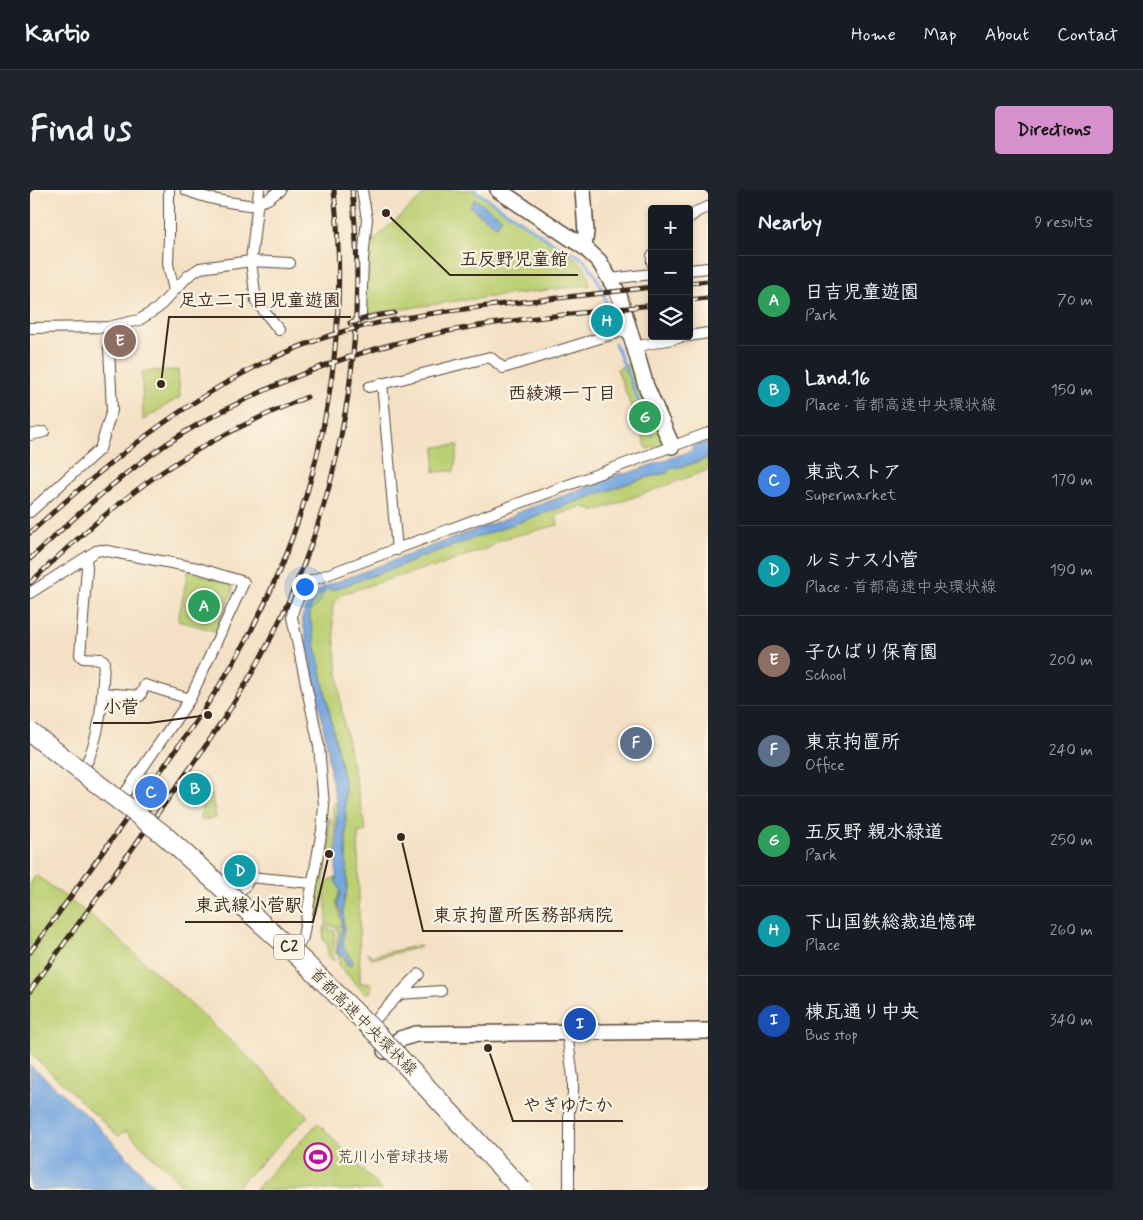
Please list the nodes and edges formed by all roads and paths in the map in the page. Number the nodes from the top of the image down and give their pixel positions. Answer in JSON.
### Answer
{"nodes":[{"id":1,"x":169,"y":190,"type":"edge"},
{"id":2,"x":186,"y":190,"type":"edge"},
{"id":3,"x":259,"y":190,"type":"edge"},
{"id":4,"x":280,"y":190,"type":"edge"},
{"id":5,"x":498,"y":190,"type":"edge"},
{"id":6,"x":582,"y":190,"type":"edge"},
{"id":7,"x":364,"y":192,"type":"edge"},
{"id":8,"x":257,"y":204,"type":"junction"},
{"id":9,"x":708,"y":207,"type":"edge"},
{"id":10,"x":693,"y":215,"type":"edge"},
{"id":11,"x":584,"y":247,"type":"junction"},
{"id":12,"x":251,"y":261,"type":"junction"},
{"id":13,"x":290,"y":263,"type":"dead end"},
{"id":14,"x":708,"y":268,"type":"edge"},
{"id":15,"x":693,"y":270,"type":"edge"},
{"id":16,"x":648,"y":274,"type":"edge"},
{"id":17,"x":610,"y":279,"type":"junction"},
{"id":18,"x":174,"y":291,"type":"junction"},
{"id":19,"x":361,"y":315,"type":"dead end"},
{"id":20,"x":108,"y":327,"type":"junction"},
{"id":21,"x":30,"y":328,"type":"edge"},
{"id":22,"x":629,"y":328,"type":"junction"},
{"id":23,"x":279,"y":330,"type":"dead end"},
{"id":24,"x":708,"y":333,"type":"edge"},
{"id":25,"x":693,"y":335,"type":"edge"},
{"id":26,"x":668,"y":340,"type":"edge"},
{"id":27,"x":634,"y":347,"type":"junction"},
{"id":28,"x":382,"y":383,"type":"junction"},
{"id":29,"x":369,"y":387,"type":"dead end"},
{"id":30,"x":44,"y":432,"type":"dead end"},
{"id":31,"x":708,"y":433,"type":"edge"},
{"id":32,"x":30,"y":435,"type":"edge"},
{"id":33,"x":672,"y":446,"type":"junction"},
{"id":34,"x":30,"y":512,"type":"edge"},
{"id":35,"x":397,"y":550,"type":"junction"},
{"id":36,"x":86,"y":558,"type":"junction"},
{"id":37,"x":30,"y":592,"type":"edge"},
{"id":38,"x":102,"y":693,"type":"junction"},
{"id":39,"x":190,"y":699,"type":"junction"},
{"id":40,"x":30,"y":732,"type":"edge"},
{"id":41,"x":30,"y":747,"type":"edge"},
{"id":42,"x":85,"y":766,"type":"dead end"},
{"id":43,"x":123,"y":796,"type":"dead end"},
{"id":44,"x":312,"y":883,"type":"junction"},
{"id":45,"x":239,"y":892,"type":"dead end"},
{"id":46,"x":298,"y":946,"type":"dead end"},
{"id":47,"x":419,"y":974,"type":"dead end"},
{"id":48,"x":441,"y":991,"type":"dead end"},
{"id":49,"x":400,"y":994,"type":"junction"},
{"id":50,"x":365,"y":1029,"type":"dead end"},
{"id":51,"x":708,"y":1031,"type":"edge"},
{"id":52,"x":567,"y":1032,"type":"junction"},
{"id":53,"x":385,"y":1051,"type":"dead end"},
{"id":54,"x":505,"y":1190,"type":"edge"},
{"id":55,"x":522,"y":1190,"type":"edge"},
{"id":56,"x":569,"y":1190,"type":"edge"}],
"edges":[{"from":1,"to":18,"type":"street"},
{"from":2,"to":8,"type":"street"},
{"from":3,"to":8,"type":"street"},
{"from":4,"to":8,"type":"street"},
{"from":5,"to":11,"type":"street"},
{"from":6,"to":11,"type":"street"},
{"from":7,"to":19,"type":"street"},
{"from":8,"to":12,"type":"street"},
{"from":9,"to":10,"type":"street"},
{"from":11,"to":17,"type":"street"},
{"from":12,"to":13,"type":"street"},
{"from":12,"to":18,"type":"street"},
{"from":12,"to":23,"type":"street"},
{"from":14,"to":15,"type":"street"},
{"from":16,"to":17,"type":"street"},
{"from":17,"to":22,"type":"street"},
{"from":18,"to":20,"type":"street"},
{"from":20,"to":21,"type":"street"},
{"from":20,"to":34,"type":"street"},
{"from":22,"to":27,"type":"street"},
{"from":22,"to":28,"type":"street"},
{"from":24,"to":25,"type":"street"},
{"from":26,"to":27,"type":"street"},
{"from":27,"to":33,"type":"street"},
{"from":28,"to":29,"type":"street"},
{"from":28,"to":35,"type":"street"},
{"from":30,"to":32,"type":"street"},
{"from":31,"to":33,"type":"street"},
{"from":33,"to":35,"type":"street"},
{"from":35,"to":44,"type":"street"},
{"from":36,"to":37,"type":"street"},
{"from":36,"to":38,"type":"street"},
{"from":36,"to":39,"type":"street"},
{"from":38,"to":39,"type":"street"},
{"from":38,"to":42,"type":"street"},
{"from":39,"to":43,"type":"street"},
{"from":40,"to":55,"type":"highway","name":"首都高速中央環状線","number":"C2","bridge":true},
{"from":41,"to":54,"type":"highway","name":"首都高速中央環状線","number":"C2"},
{"from":44,"to":45,"type":"street"},
{"from":44,"to":46,"type":"street"},
{"from":47,"to":49,"type":"street"},
{"from":48,"to":49,"type":"street"},
{"from":49,"to":50,"type":"street"},
{"from":51,"to":52,"type":"street"},
{"from":52,"to":53,"type":"street"},
{"from":52,"to":56,"type":"street"}]}
